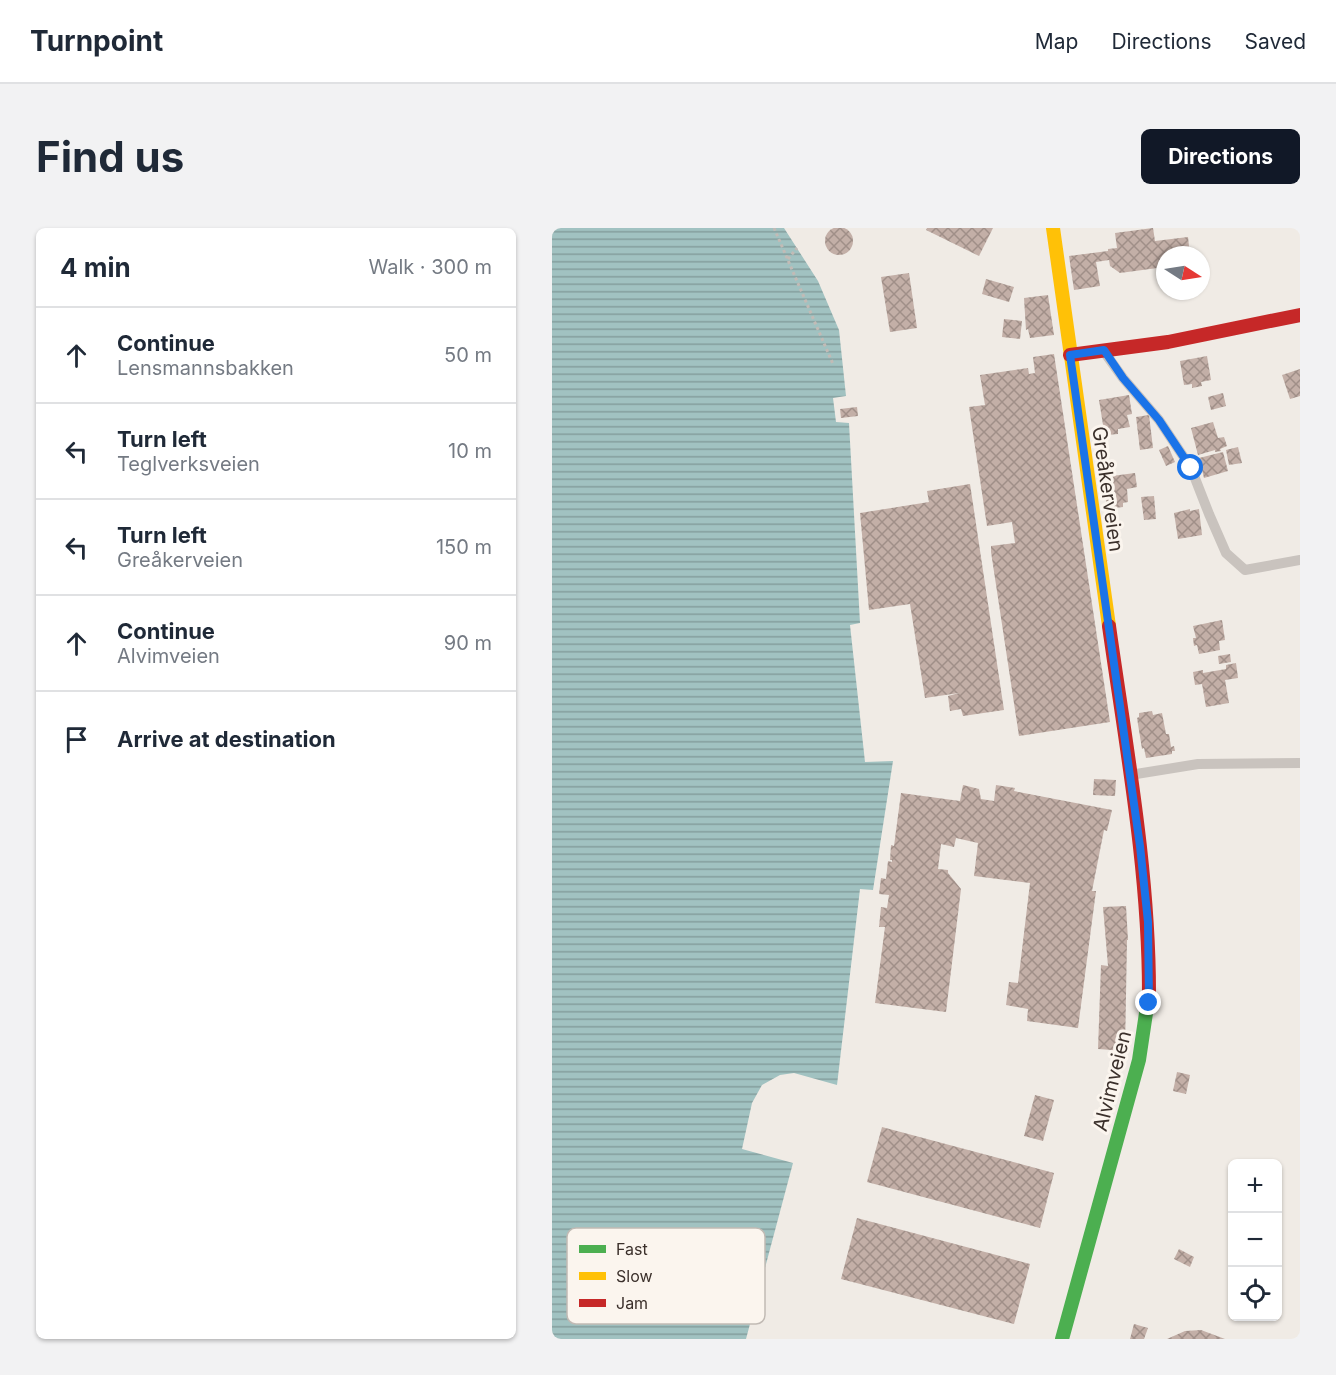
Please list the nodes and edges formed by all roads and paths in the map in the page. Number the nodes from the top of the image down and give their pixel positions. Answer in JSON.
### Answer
{"nodes":[{"id":1,"x":774,"y":228,"type":"edge"},
{"id":2,"x":1053,"y":228,"type":"edge"},
{"id":3,"x":797,"y":248,"type":"dead end"},
{"id":4,"x":788,"y":259,"type":"junction"},
{"id":5,"x":1300,"y":315,"type":"edge"},
{"id":6,"x":1104,"y":350,"type":"junction"},
{"id":7,"x":1070,"y":355,"type":"junction"},
{"id":8,"x":833,"y":364,"type":"dead end"},
{"id":9,"x":1300,"y":560,"type":"edge"},
{"id":10,"x":1126,"y":755,"type":"joint"},
{"id":11,"x":1300,"y":764,"type":"edge"},
{"id":12,"x":1129,"y":775,"type":"junction"},
{"id":13,"x":1062,"y":1339,"type":"edge"}],
"edges":[{"from":1,"to":4,"type":"path"},
{"from":2,"to":7,"type":"main road","name":"Greåkerveien"},
{"from":3,"to":4,"type":"path"},
{"from":4,"to":8,"type":"path"},
{"from":5,"to":6,"type":"main road"},
{"from":6,"to":7,"type":"main road"},
{"from":6,"to":9,"type":"lane"},
{"from":7,"to":10,"type":"main road","name":"Greåkerveien"},
{"from":10,"to":12,"type":"main road","name":"Alvimveien"},
{"from":11,"to":12,"type":"lane"},
{"from":12,"to":13,"type":"main road","name":"Alvimveien"}]}
